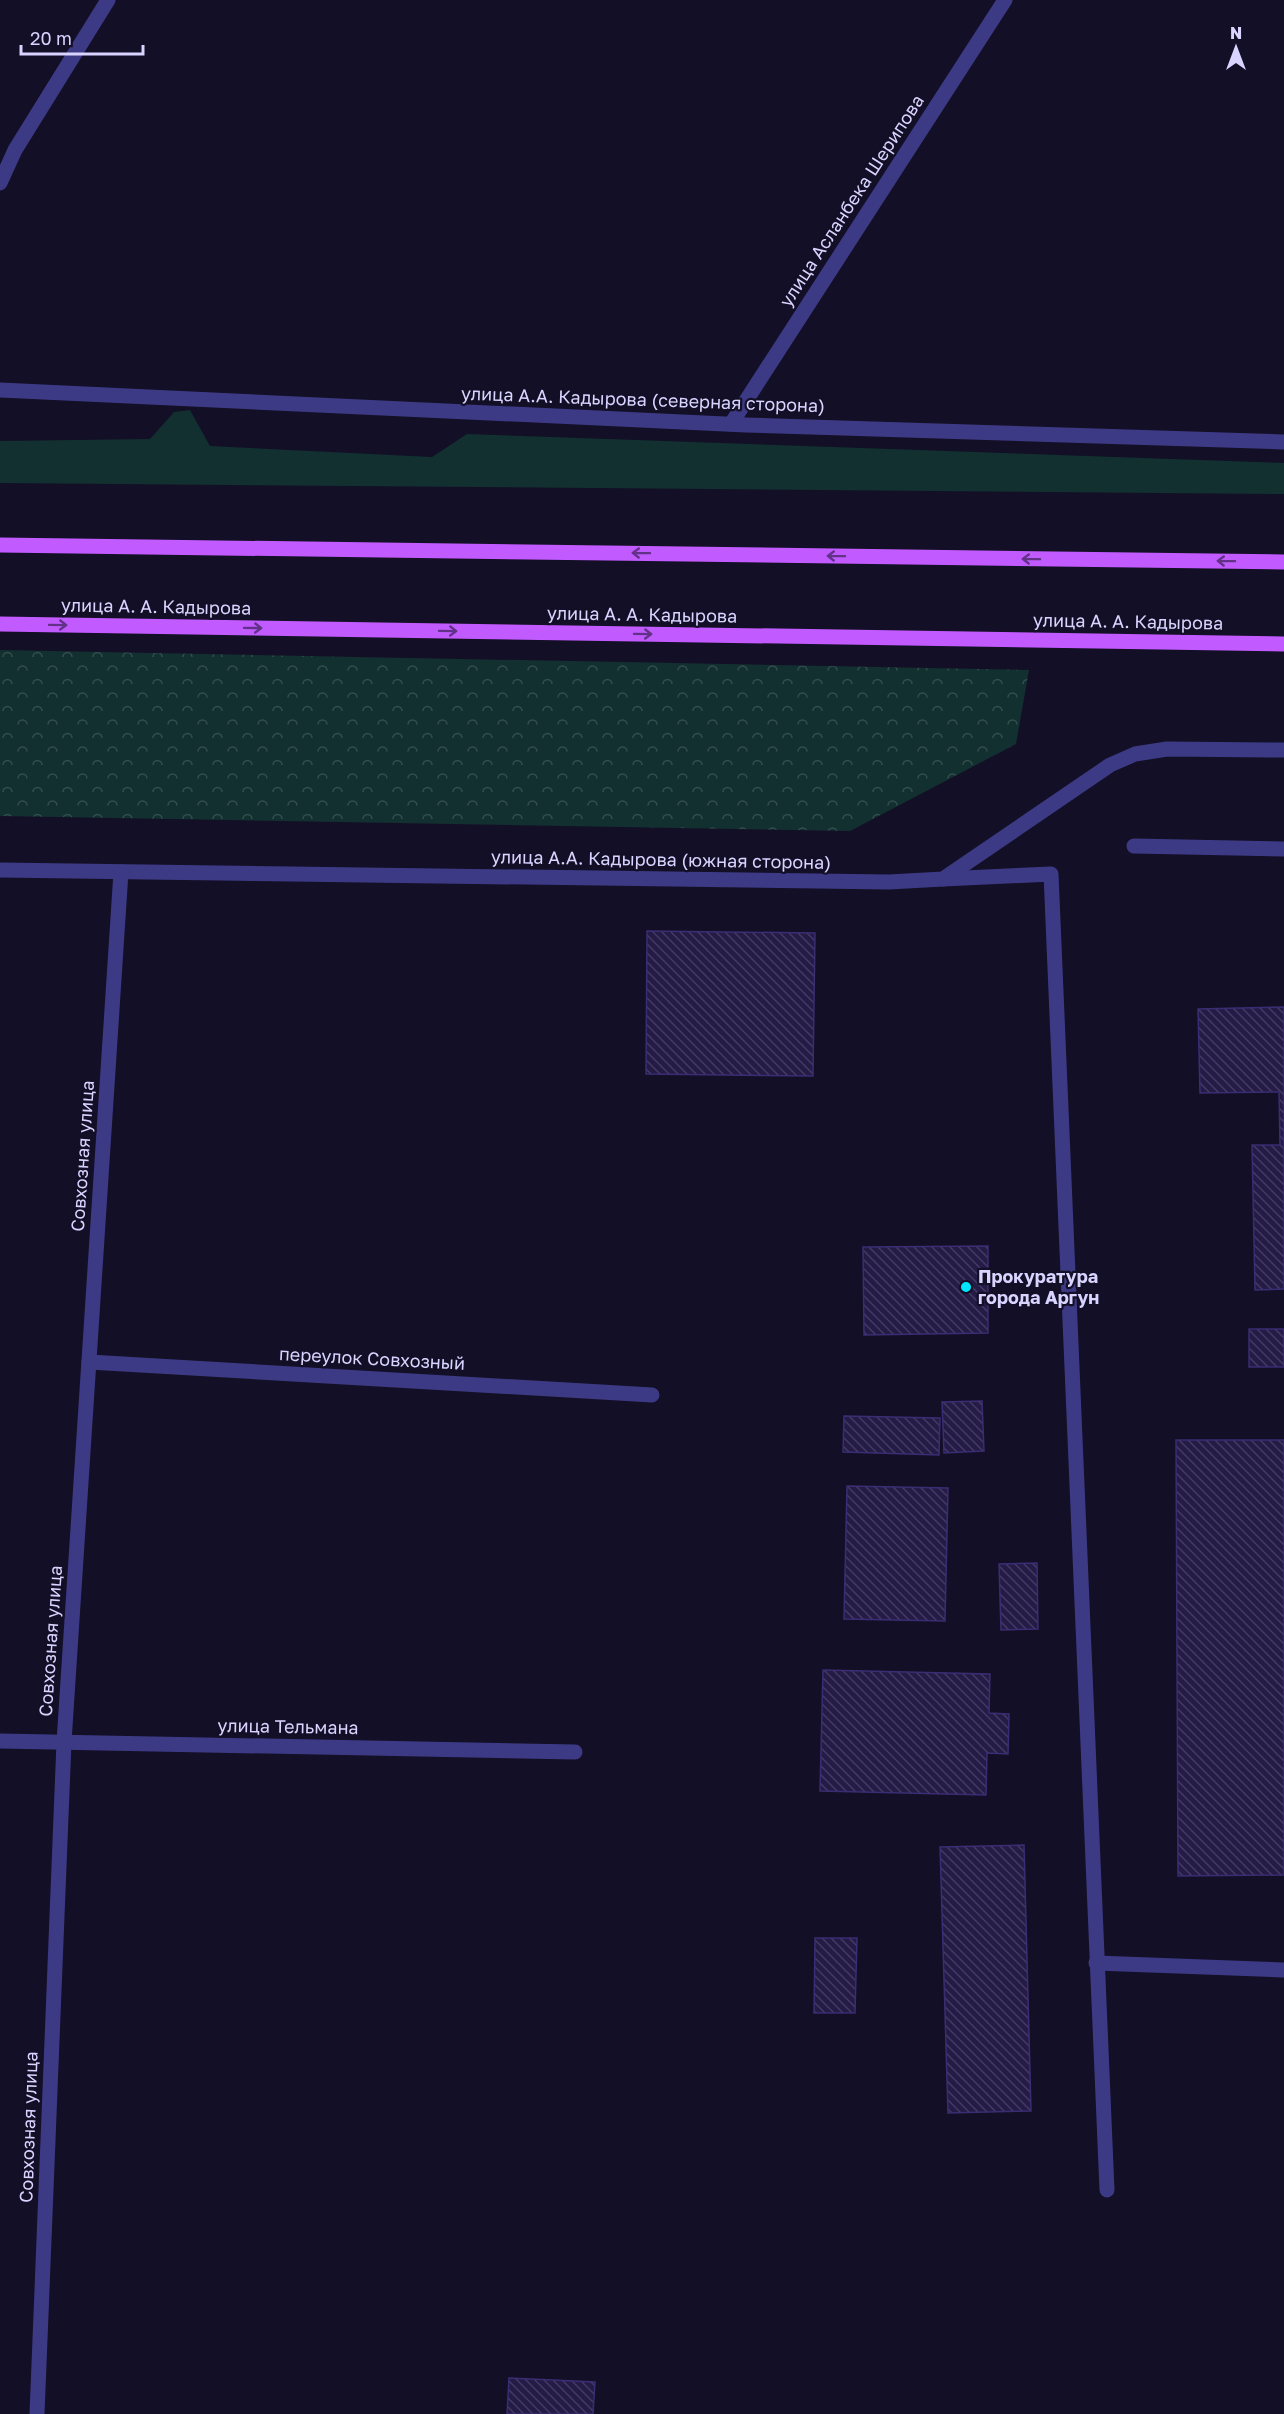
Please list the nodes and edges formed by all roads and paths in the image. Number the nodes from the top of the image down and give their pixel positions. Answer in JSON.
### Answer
{"nodes":[{"id":1,"x":108,"y":0,"type":"edge"},
{"id":2,"x":1005,"y":0,"type":"edge"},
{"id":3,"x":0,"y":183,"type":"edge"},
{"id":4,"x":0,"y":390,"type":"edge"},
{"id":5,"x":731,"y":424,"type":"junction"},
{"id":6,"x":1284,"y":442,"type":"edge"},
{"id":7,"x":0,"y":544,"type":"edge"},
{"id":8,"x":1284,"y":562,"type":"edge"},
{"id":9,"x":0,"y":624,"type":"edge"},
{"id":10,"x":1284,"y":644,"type":"edge"},
{"id":11,"x":1284,"y":750,"type":"edge"},
{"id":12,"x":1134,"y":846,"type":"dead end"},
{"id":13,"x":1284,"y":849,"type":"edge"},
{"id":14,"x":0,"y":870,"type":"edge"},
{"id":15,"x":121,"y":872,"type":"junction"},
{"id":16,"x":943,"y":879,"type":"junction"},
{"id":17,"x":89,"y":1362,"type":"junction"},
{"id":18,"x":652,"y":1395,"type":"dead end"},
{"id":19,"x":0,"y":1741,"type":"edge"},
{"id":20,"x":64,"y":1742,"type":"junction"},
{"id":21,"x":574,"y":1752,"type":"dead end"},
{"id":22,"x":1096,"y":1963,"type":"junction"},
{"id":23,"x":1284,"y":1970,"type":"edge"},
{"id":24,"x":1107,"y":2190,"type":"dead end"},
{"id":25,"x":37,"y":2414,"type":"edge"}],
"edges":[{"from":1,"to":3,"type":"street"},
{"from":2,"to":5,"type":"street","name":"улица Асланбека Шерипова"},
{"from":4,"to":5,"type":"street","name":"улица А.А. Кадырова (северная сторона)"},
{"from":5,"to":6,"type":"street","name":"улица А.А. Кадырова (северная сторона)"},
{"from":8,"to":7,"type":"main road","one_way":true},
{"from":9,"to":10,"type":"main road","name":"улица А. А. Кадырова","one_way":true},
{"from":11,"to":16,"type":"street"},
{"from":12,"to":13,"type":"street"},
{"from":14,"to":15,"type":"street","name":"улица А.А. Кадырова (южная сторона)"},
{"from":15,"to":16,"type":"street","name":"улица А.А. Кадырова (южная сторона)"},
{"from":15,"to":17,"type":"street","name":"Совхозная улица"},
{"from":16,"to":22,"type":"street","name":"улица А.А. Кадырова (южная сторона)"},
{"from":17,"to":18,"type":"street","name":"переулок Совхозный"},
{"from":17,"to":20,"type":"street","name":"Совхозная улица"},
{"from":19,"to":20,"type":"street","name":"улица Тельмана"},
{"from":20,"to":21,"type":"street","name":"улица Тельмана"},
{"from":20,"to":25,"type":"street","name":"Совхозная улица"},
{"from":22,"to":23,"type":"street"},
{"from":22,"to":24,"type":"street"}]}
